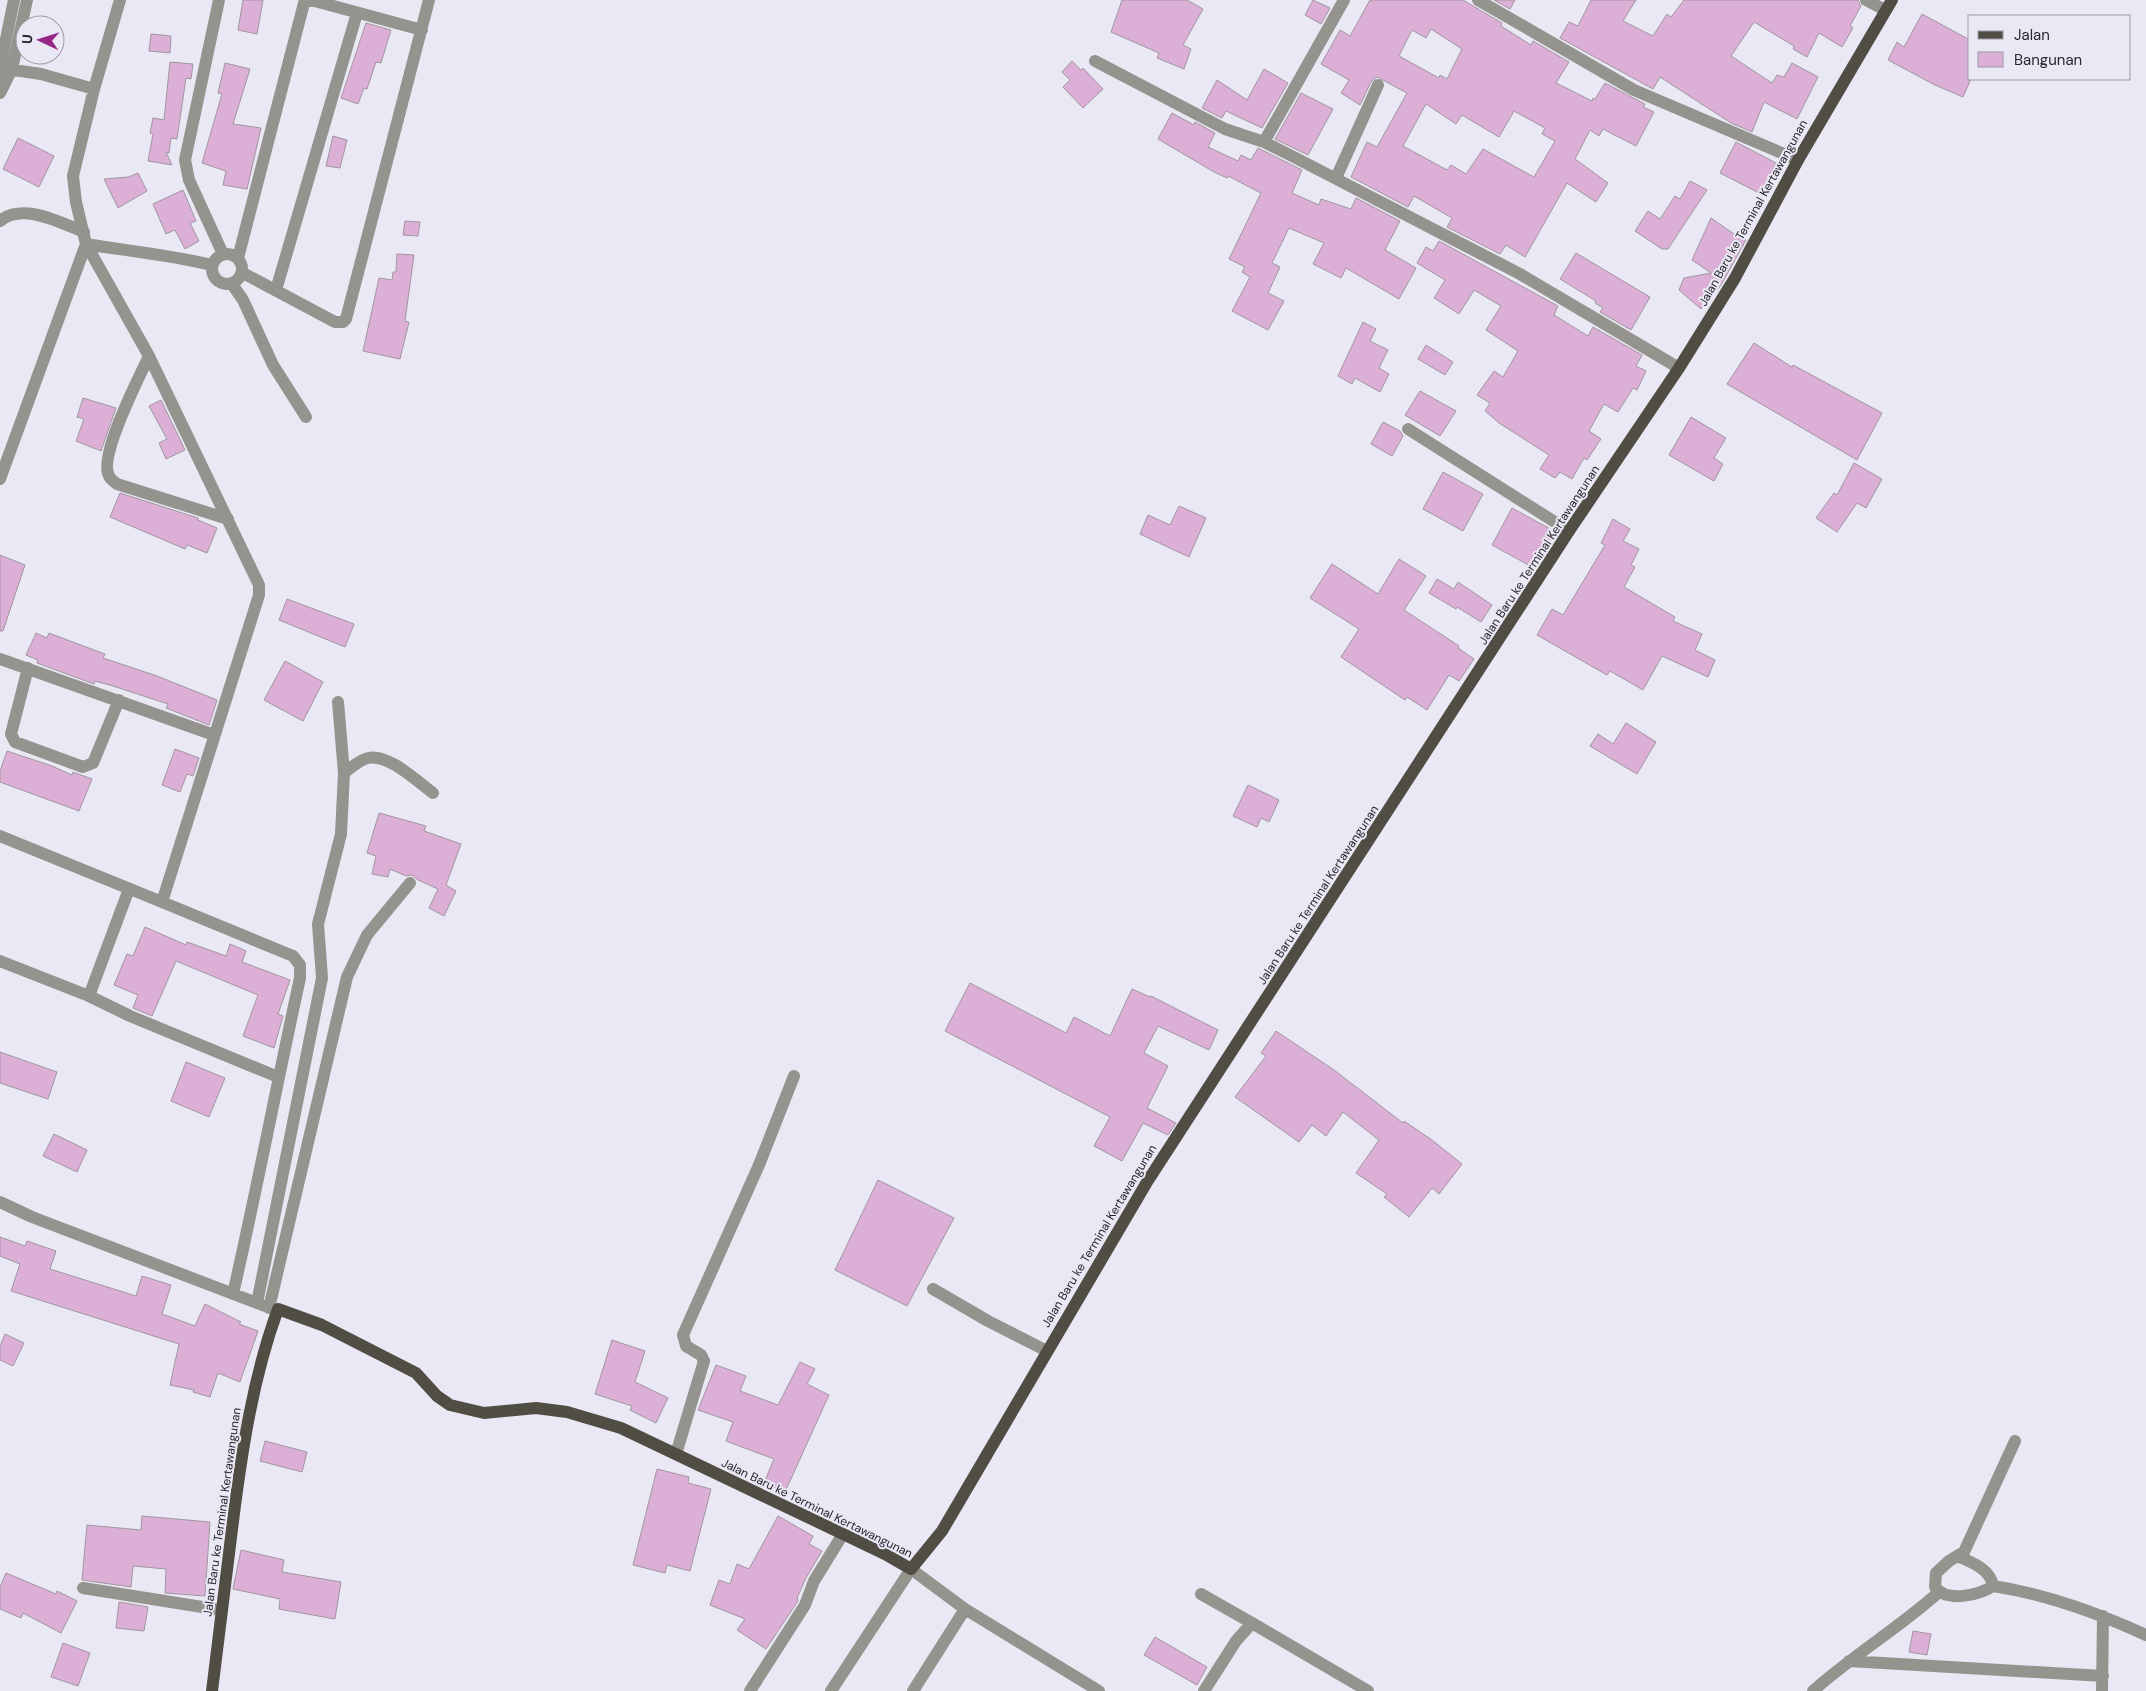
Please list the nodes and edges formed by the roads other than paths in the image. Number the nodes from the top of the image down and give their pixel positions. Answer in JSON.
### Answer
{"nodes":[{"id":1,"x":14,"y":0,"type":"edge"},
{"id":2,"x":26,"y":0,"type":"edge"},
{"id":3,"x":120,"y":0,"type":"edge"},
{"id":4,"x":219,"y":0,"type":"edge"},
{"id":5,"x":430,"y":0,"type":"edge"},
{"id":6,"x":1344,"y":0,"type":"edge"},
{"id":7,"x":1478,"y":0,"type":"edge"},
{"id":8,"x":1866,"y":0,"type":"edge"},
{"id":9,"x":1888,"y":5,"type":"edge"},
{"id":10,"x":357,"y":13,"type":"junction"},
{"id":11,"x":422,"y":30,"type":"junction"},
{"id":12,"x":1095,"y":61,"type":"dead end"},
{"id":13,"x":6,"y":69,"type":"edge"},
{"id":14,"x":1378,"y":85,"type":"dead end"},
{"id":15,"x":1,"y":88,"type":"edge"},
{"id":16,"x":94,"y":89,"type":"junction"},
{"id":17,"x":1264,"y":142,"type":"junction"},
{"id":18,"x":1798,"y":160,"type":"junction"},
{"id":19,"x":1336,"y":178,"type":"junction"},
{"id":20,"x":0,"y":221,"type":"edge"},
{"id":21,"x":85,"y":238,"type":"junction"},
{"id":22,"x":223,"y":254,"type":"junction"},
{"id":23,"x":238,"y":258,"type":"junction"},
{"id":24,"x":212,"y":265,"type":"junction"},
{"id":25,"x":243,"y":273,"type":"junction"},
{"id":26,"x":232,"y":284,"type":"junction"},
{"id":27,"x":276,"y":290,"type":"junction"},
{"id":28,"x":149,"y":356,"type":"junction"},
{"id":29,"x":1679,"y":368,"type":"junction"},
{"id":30,"x":306,"y":417,"type":"dead end"},
{"id":31,"x":1408,"y":429,"type":"dead end"},
{"id":32,"x":0,"y":479,"type":"edge"},
{"id":33,"x":228,"y":519,"type":"junction"},
{"id":34,"x":1569,"y":531,"type":"junction"},
{"id":35,"x":0,"y":659,"type":"edge"},
{"id":36,"x":28,"y":668,"type":"junction"},
{"id":37,"x":119,"y":700,"type":"junction"},
{"id":38,"x":338,"y":702,"type":"dead end"},
{"id":39,"x":214,"y":736,"type":"junction"},
{"id":40,"x":344,"y":773,"type":"junction"},
{"id":41,"x":433,"y":793,"type":"dead end"},
{"id":42,"x":0,"y":836,"type":"edge"},
{"id":43,"x":410,"y":883,"type":"dead end"},
{"id":44,"x":129,"y":889,"type":"junction"},
{"id":45,"x":162,"y":902,"type":"junction"},
{"id":46,"x":0,"y":961,"type":"edge"},
{"id":47,"x":89,"y":996,"type":"junction"},
{"id":48,"x":794,"y":1076,"type":"dead end"},
{"id":49,"x":278,"y":1077,"type":"junction"},
{"id":50,"x":0,"y":1202,"type":"edge"},
{"id":51,"x":932,"y":1290,"type":"dead end"},
{"id":52,"x":233,"y":1294,"type":"junction"},
{"id":53,"x":268,"y":1307,"type":"junction"},
{"id":54,"x":1047,"y":1351,"type":"junction"},
{"id":55,"x":2015,"y":1441,"type":"dead end"},
{"id":56,"x":676,"y":1454,"type":"junction"},
{"id":57,"x":843,"y":1534,"type":"junction"},
{"id":58,"x":1959,"y":1557,"type":"junction"},
{"id":59,"x":911,"y":1569,"type":"junction"},
{"id":60,"x":1993,"y":1586,"type":"junction"},
{"id":61,"x":83,"y":1588,"type":"dead end"},
{"id":62,"x":1939,"y":1592,"type":"junction"},
{"id":63,"x":1200,"y":1594,"type":"dead end"},
{"id":64,"x":965,"y":1609,"type":"junction"},
{"id":65,"x":222,"y":1610,"type":"junction"},
{"id":66,"x":2103,"y":1616,"type":"junction"},
{"id":67,"x":1252,"y":1623,"type":"junction"},
{"id":68,"x":2146,"y":1635,"type":"edge"},
{"id":69,"x":1849,"y":1661,"type":"junction"},
{"id":70,"x":2104,"y":1676,"type":"junction"},
{"id":71,"x":212,"y":1691,"type":"edge"},
{"id":72,"x":750,"y":1691,"type":"edge"},
{"id":73,"x":831,"y":1691,"type":"edge"},
{"id":74,"x":913,"y":1691,"type":"edge"},
{"id":75,"x":1098,"y":1691,"type":"edge"},
{"id":76,"x":1204,"y":1691,"type":"edge"},
{"id":77,"x":1368,"y":1691,"type":"edge"},
{"id":78,"x":1813,"y":1691,"type":"edge"},
{"id":79,"x":2102,"y":1691,"type":"edge"}],
"edges":[{"from":1,"to":13,"type":"street"},
{"from":2,"to":13,"type":"street"},
{"from":3,"to":16,"type":"street"},
{"from":4,"to":22,"type":"street"},
{"from":5,"to":11,"type":"street"},
{"from":6,"to":17,"type":"street"},
{"from":7,"to":18,"type":"street"},
{"from":8,"to":9,"type":"street"},
{"from":9,"to":18,"type":"main road","name":"Jalan Baru ke Terminal Kertawangunan"},
{"from":10,"to":11,"type":"street"},
{"from":10,"to":23,"type":"street"},
{"from":10,"to":27,"type":"street"},
{"from":11,"to":27,"type":"street"},
{"from":12,"to":17,"type":"street"},
{"from":13,"to":15,"type":"street"},
{"from":13,"to":16,"type":"street"},
{"from":14,"to":19,"type":"street"},
{"from":16,"to":21,"type":"street"},
{"from":17,"to":19,"type":"street"},
{"from":18,"to":29,"type":"main road","name":"Jalan Baru ke Terminal Kertawangunan"},
{"from":19,"to":29,"type":"street"},
{"from":20,"to":21,"type":"street"},
{"from":21,"to":24,"type":"street"},
{"from":21,"to":28,"type":"street"},
{"from":21,"to":32,"type":"street"},
{"from":22,"to":23,"type":"street"},
{"from":22,"to":24,"type":"street"},
{"from":23,"to":25,"type":"street"},
{"from":24,"to":26,"type":"street"},
{"from":25,"to":26,"type":"street"},
{"from":25,"to":27,"type":"street"},
{"from":26,"to":30,"type":"street"},
{"from":28,"to":33,"type":"street"},
{"from":28,"to":33,"type":"street"},
{"from":29,"to":34,"type":"main road","name":"Jalan Baru ke Terminal Kertawangunan"},
{"from":31,"to":34,"type":"street"},
{"from":33,"to":39,"type":"street"},
{"from":34,"to":54,"type":"main road","name":"Jalan Baru ke Terminal Kertawangunan"},
{"from":35,"to":36,"type":"street"},
{"from":36,"to":37,"type":"street"},
{"from":36,"to":37,"type":"street"},
{"from":37,"to":39,"type":"street"},
{"from":38,"to":40,"type":"street"},
{"from":39,"to":45,"type":"street"},
{"from":40,"to":41,"type":"street"},
{"from":40,"to":53,"type":"street"},
{"from":42,"to":44,"type":"street"},
{"from":43,"to":53,"type":"street"},
{"from":44,"to":45,"type":"street"},
{"from":44,"to":47,"type":"street"},
{"from":45,"to":49,"type":"street"},
{"from":46,"to":47,"type":"street"},
{"from":47,"to":49,"type":"street"},
{"from":48,"to":56,"type":"street"},
{"from":49,"to":52,"type":"street"},
{"from":50,"to":52,"type":"street"},
{"from":51,"to":54,"type":"street"},
{"from":52,"to":53,"type":"street"},
{"from":53,"to":56,"type":"main road","name":"Jalan Baru ke Terminal Kertawangunan"},
{"from":53,"to":65,"type":"main road","name":"Jalan Baru ke Terminal Kertawangunan"},
{"from":54,"to":59,"type":"main road","name":"Jalan Baru ke Terminal Kertawangunan"},
{"from":55,"to":58,"type":"street"},
{"from":56,"to":57,"type":"main road","name":"Jalan Baru ke Terminal Kertawangunan"},
{"from":57,"to":59,"type":"main road","name":"Jalan Baru ke Terminal Kertawangunan"},
{"from":57,"to":72,"type":"street"},
{"from":58,"to":60,"type":"street"},
{"from":58,"to":62,"type":"street"},
{"from":59,"to":64,"type":"street"},
{"from":59,"to":73,"type":"street"},
{"from":60,"to":62,"type":"street"},
{"from":60,"to":66,"type":"street"},
{"from":61,"to":65,"type":"street"},
{"from":62,"to":69,"type":"street"},
{"from":63,"to":67,"type":"street"},
{"from":64,"to":74,"type":"street"},
{"from":64,"to":75,"type":"street"},
{"from":65,"to":71,"type":"main road","name":"Jalan Baru ke Terminal Kertawangunan"},
{"from":66,"to":68,"type":"street"},
{"from":66,"to":70,"type":"street"},
{"from":67,"to":76,"type":"street"},
{"from":67,"to":77,"type":"street"},
{"from":69,"to":70,"type":"street"},
{"from":69,"to":78,"type":"street"},
{"from":70,"to":79,"type":"street"}]}
